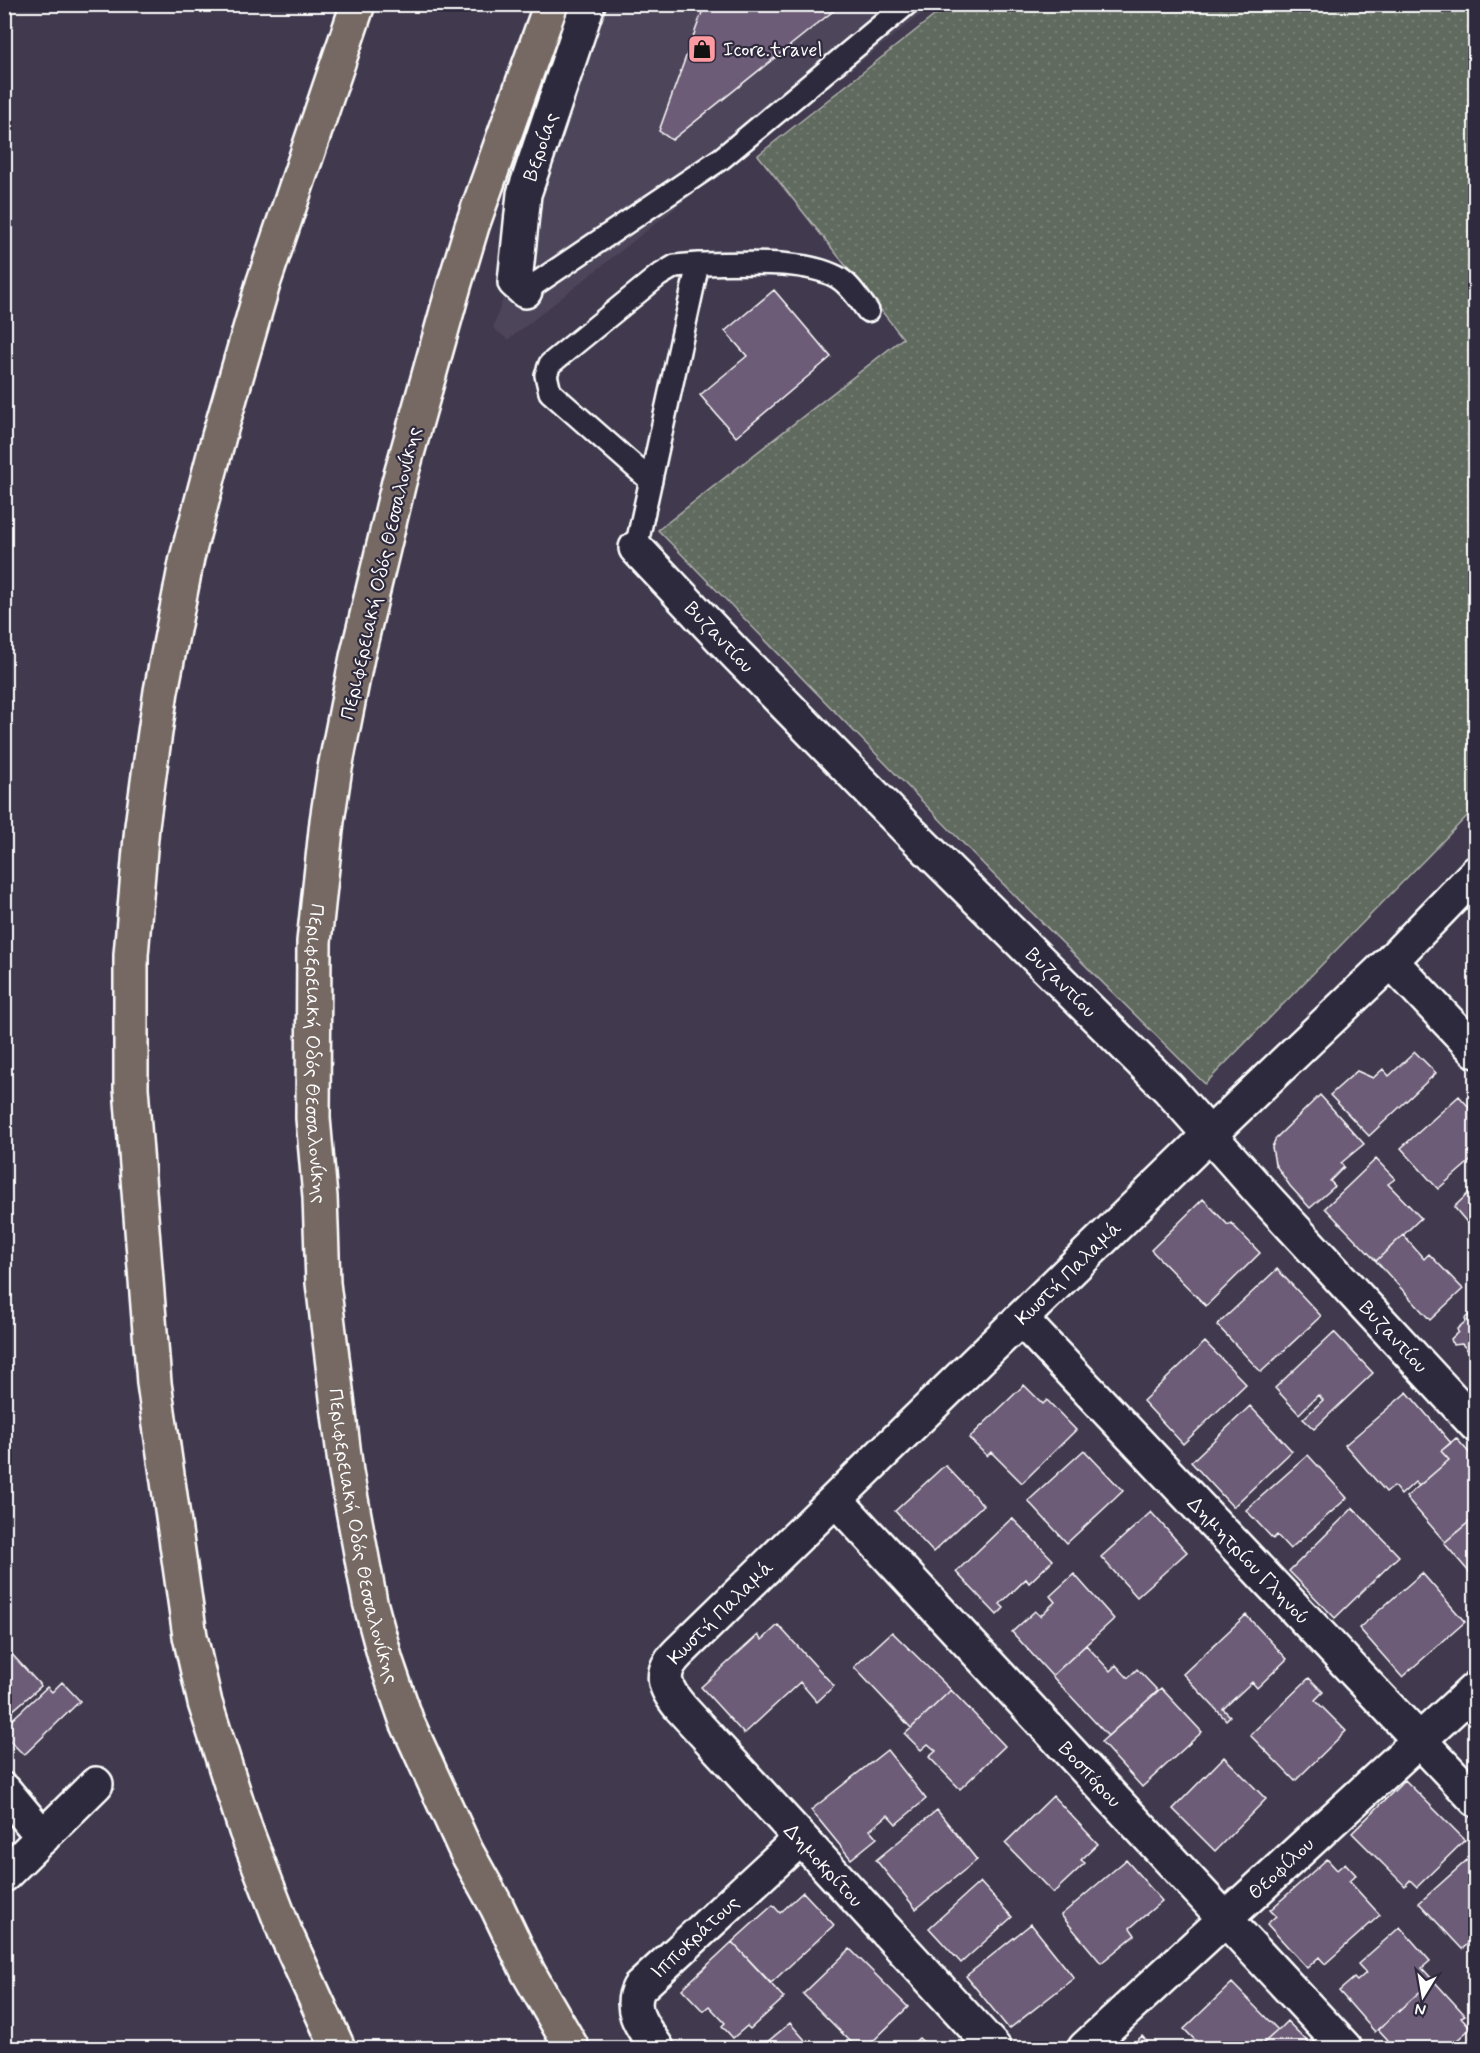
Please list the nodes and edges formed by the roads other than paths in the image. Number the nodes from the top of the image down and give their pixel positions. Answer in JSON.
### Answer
{"nodes":[{"id":1,"x":358,"y":4,"type":"edge"},
{"id":2,"x":551,"y":4,"type":"edge"},
{"id":3,"x":588,"y":4,"type":"edge"},
{"id":4,"x":907,"y":4,"type":"edge"},
{"id":5,"x":698,"y":264,"type":"junction"},
{"id":6,"x":525,"y":291,"type":"joint"},
{"id":7,"x":868,"y":311,"type":"dead end"},
{"id":8,"x":651,"y":481,"type":"junction"},
{"id":9,"x":636,"y":548,"type":"joint"},
{"id":10,"x":1476,"y":873,"type":"edge"},
{"id":11,"x":1391,"y":961,"type":"junction"},
{"id":12,"x":1476,"y":1050,"type":"edge"},
{"id":13,"x":1210,"y":1134,"type":"junction"},
{"id":14,"x":1021,"y":1319,"type":"junction"},
{"id":15,"x":1476,"y":1425,"type":"edge"},
{"id":16,"x":836,"y":1500,"type":"junction"},
{"id":17,"x":665,"y":1675,"type":"joint"},
{"id":18,"x":1476,"y":1688,"type":"edge"},
{"id":19,"x":1420,"y":1740,"type":"junction"},
{"id":20,"x":96,"y":1785,"type":"dead end"},
{"id":21,"x":4,"y":1790,"type":"edge"},
{"id":22,"x":1476,"y":1800,"type":"edge"},
{"id":23,"x":43,"y":1837,"type":"junction"},
{"id":24,"x":800,"y":1839,"type":"junction"},
{"id":25,"x":4,"y":1875,"type":"edge"},
{"id":26,"x":1225,"y":1920,"type":"junction"},
{"id":27,"x":338,"y":2049,"type":"edge"},
{"id":28,"x":572,"y":2049,"type":"edge"},
{"id":29,"x":657,"y":2049,"type":"edge"},
{"id":30,"x":994,"y":2049,"type":"edge"},
{"id":31,"x":1085,"y":2049,"type":"edge"},
{"id":32,"x":1345,"y":2049,"type":"edge"}],
"edges":[{"from":1,"to":27,"type":"highway"},
{"from":2,"to":28,"type":"highway","name":"Περιφερειακή Οδός Θεσσαλονίκης"},
{"from":3,"to":6,"type":"street","name":"Βεροίας"},
{"from":4,"to":6,"type":"lane"},
{"from":5,"to":7,"type":"lane"},
{"from":5,"to":8,"type":"lane"},
{"from":5,"to":8,"type":"lane"},
{"from":8,"to":9,"type":"lane"},
{"from":9,"to":13,"type":"street","name":"Βυζαντίου"},
{"from":10,"to":11,"type":"street","name":"Κωστή Παλαμά"},
{"from":11,"to":12,"type":"street"},
{"from":11,"to":13,"type":"street","name":"Κωστή Παλαμά"},
{"from":13,"to":14,"type":"street","name":"Κωστή Παλαμά"},
{"from":13,"to":15,"type":"street","name":"Βυζαντίου"},
{"from":14,"to":16,"type":"street","name":"Κωστή Παλαμά"},
{"from":14,"to":19,"type":"street","name":"Δημητρίου Γληνού"},
{"from":16,"to":17,"type":"street","name":"Κωστή Παλαμά"},
{"from":16,"to":26,"type":"street","name":"Βοσπόρου"},
{"from":17,"to":24,"type":"street","name":"Δημοκρίτου"},
{"from":18,"to":19,"type":"street","name":"Θεοφίλου"},
{"from":19,"to":22,"type":"street","name":"Δημητρίου Γληνού"},
{"from":19,"to":26,"type":"street","name":"Θεοφίλου"},
{"from":20,"to":23,"type":"street"},
{"from":21,"to":23,"type":"street"},
{"from":23,"to":25,"type":"street"},
{"from":24,"to":29,"type":"street","name":"Ιπποκράτους"},
{"from":24,"to":30,"type":"street","name":"Δημοκρίτου"},
{"from":26,"to":31,"type":"street","name":"Θεοφίλου"},
{"from":26,"to":32,"type":"street","name":"Βοσπόρου"}]}
